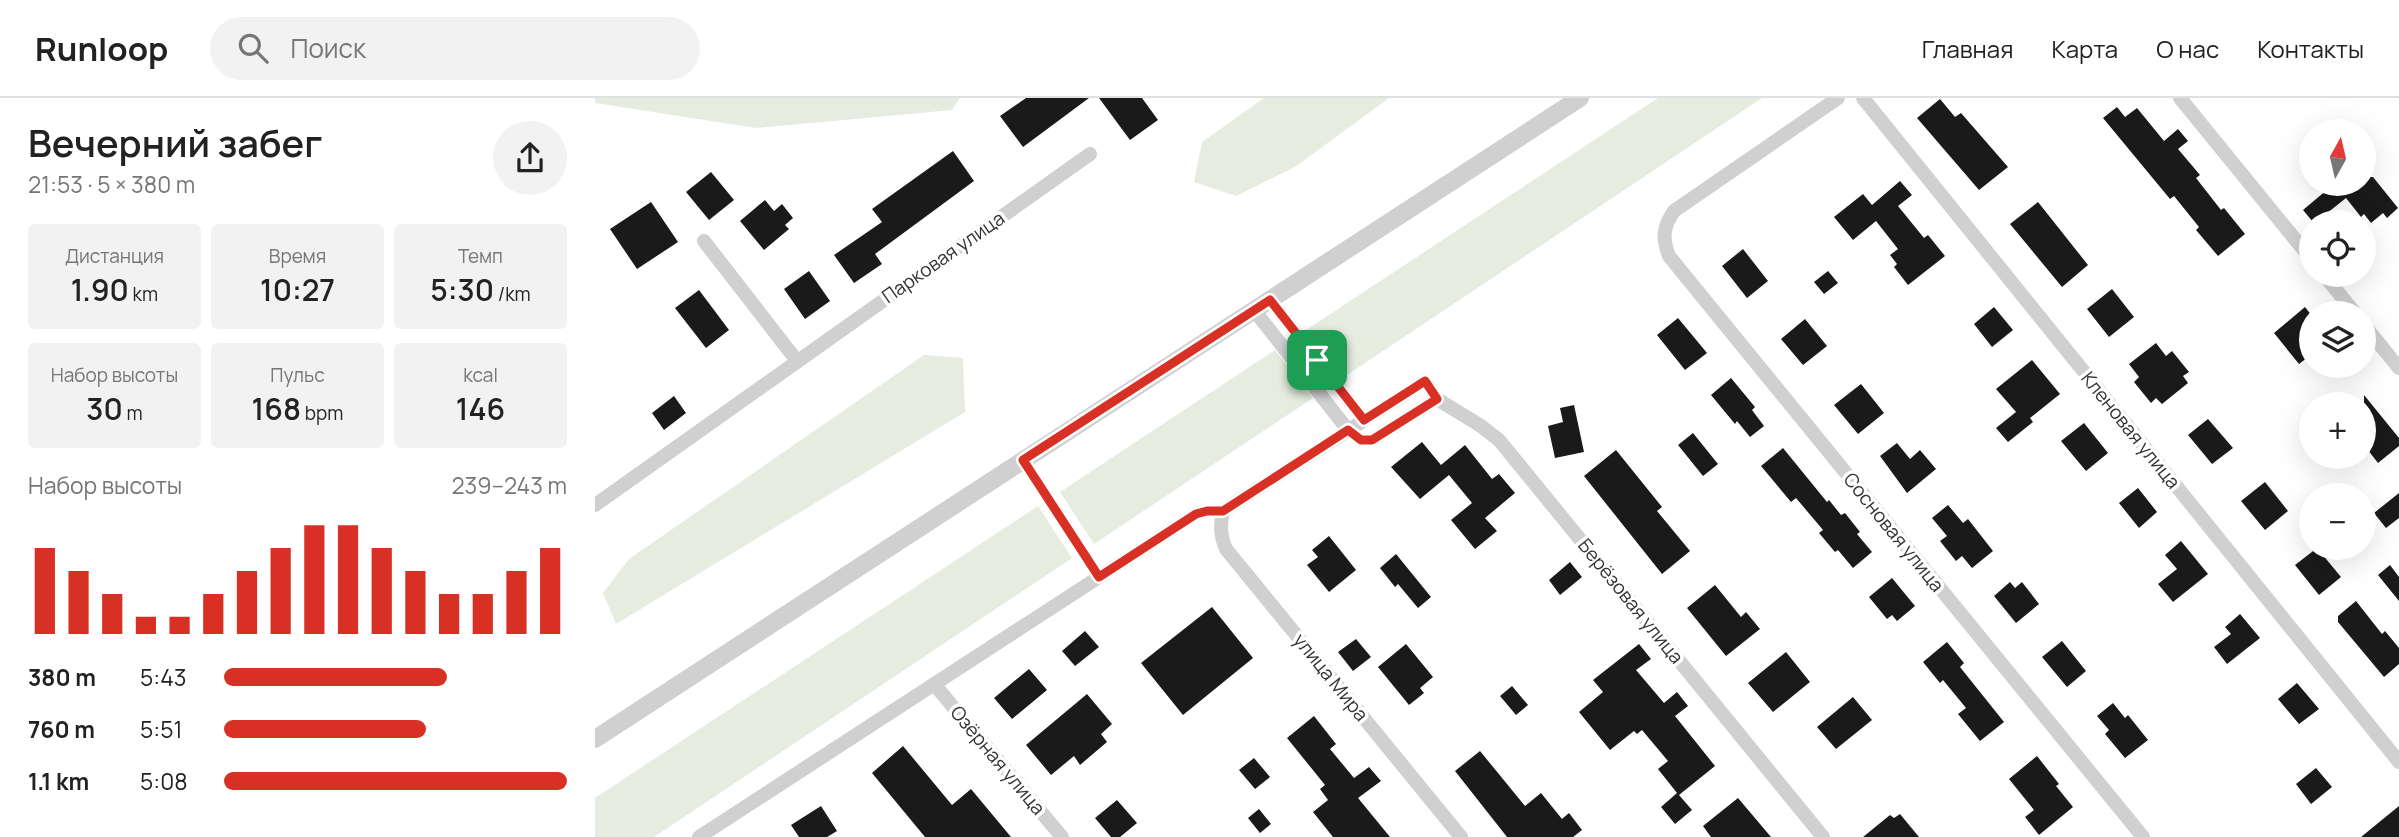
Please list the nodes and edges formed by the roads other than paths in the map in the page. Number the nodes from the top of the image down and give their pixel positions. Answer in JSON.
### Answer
{"nodes":[{"id":1,"x":1580,"y":98,"type":"edge"},
{"id":2,"x":1838,"y":98,"type":"edge"},
{"id":3,"x":1863,"y":98,"type":"edge"},
{"id":4,"x":2180,"y":98,"type":"edge"},
{"id":5,"x":1090,"y":154,"type":"dead end"},
{"id":6,"x":704,"y":241,"type":"dead end"},
{"id":7,"x":2299,"y":244,"type":"edge"},
{"id":8,"x":2333,"y":287,"type":"edge"},
{"id":9,"x":1270,"y":300,"type":"junction"},
{"id":10,"x":2345,"y":301,"type":"edge"},
{"id":11,"x":1254,"y":310,"type":"junction"},
{"id":12,"x":2376,"y":340,"type":"edge"},
{"id":13,"x":797,"y":361,"type":"junction"},
{"id":14,"x":2399,"y":368,"type":"edge"},
{"id":15,"x":1437,"y":399,"type":"junction"},
{"id":16,"x":1364,"y":420,"type":"junction"},
{"id":17,"x":1348,"y":430,"type":"junction"},
{"id":18,"x":1023,"y":460,"type":"junction"},
{"id":19,"x":595,"y":504,"type":"edge"},
{"id":20,"x":1223,"y":511,"type":"junction"},
{"id":21,"x":1099,"y":577,"type":"junction"},
{"id":22,"x":934,"y":684,"type":"junction"},
{"id":23,"x":595,"y":739,"type":"edge"},
{"id":24,"x":2399,"y":762,"type":"edge"},
{"id":25,"x":699,"y":837,"type":"edge"},
{"id":26,"x":1062,"y":837,"type":"edge"},
{"id":27,"x":1461,"y":837,"type":"edge"},
{"id":28,"x":1823,"y":837,"type":"edge"},
{"id":29,"x":2143,"y":837,"type":"edge"}],
"edges":[{"from":1,"to":9,"type":"street"},
{"from":2,"to":29,"type":"street","name":"Сосновая улица"},
{"from":3,"to":24,"type":"street","name":"Кленовая улица"},
{"from":4,"to":7,"type":"street"},
{"from":5,"to":13,"type":"street","name":"Парковая улица"},
{"from":6,"to":13,"type":"street"},
{"from":8,"to":10,"type":"street"},
{"from":9,"to":11,"type":"street"},
{"from":9,"to":16,"type":"street"},
{"from":11,"to":17,"type":"street"},
{"from":11,"to":18,"type":"street"},
{"from":12,"to":14,"type":"street"},
{"from":13,"to":19,"type":"street","name":"Парковая улица"},
{"from":15,"to":16,"type":"street","name":"Берёзовая улица"},
{"from":15,"to":17,"type":"street"},
{"from":15,"to":28,"type":"street","name":"Берёзовая улица"},
{"from":16,"to":17,"type":"street"},
{"from":17,"to":20,"type":"street"},
{"from":18,"to":21,"type":"lane"},
{"from":18,"to":23,"type":"street"},
{"from":20,"to":21,"type":"street"},
{"from":20,"to":27,"type":"street","name":"улица Мира"},
{"from":21,"to":22,"type":"street"},
{"from":22,"to":25,"type":"street"},
{"from":22,"to":26,"type":"street","name":"Озёрная улица"}]}
